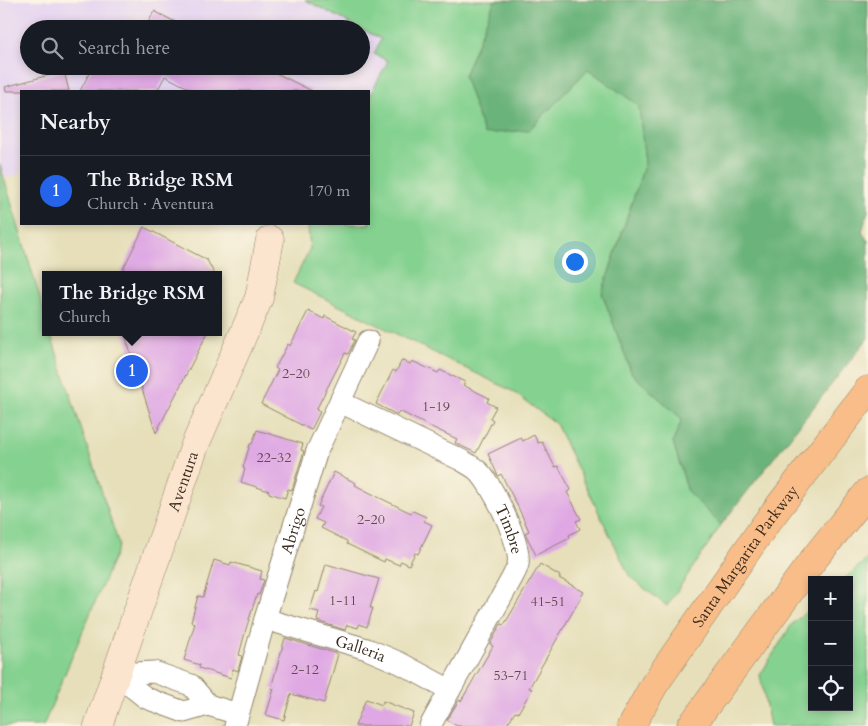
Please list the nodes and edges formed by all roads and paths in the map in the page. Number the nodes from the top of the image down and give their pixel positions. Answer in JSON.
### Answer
{"nodes":[{"id":1,"x":270,"y":240,"type":"dead end"},
{"id":2,"x":368,"y":341,"type":"dead end"},
{"id":3,"x":868,"y":390,"type":"edge"},
{"id":4,"x":340,"y":402,"type":"junction"},
{"id":5,"x":868,"y":492,"type":"edge"},
{"id":6,"x":265,"y":619,"type":"junction"},
{"id":7,"x":116,"y":674,"type":"junction"},
{"id":8,"x":450,"y":690,"type":"junction"},
{"id":9,"x":237,"y":720,"type":"edge"},
{"id":10,"x":98,"y":726,"type":"edge"},
{"id":11,"x":430,"y":726,"type":"edge"},
{"id":12,"x":631,"y":726,"type":"edge"},
{"id":13,"x":691,"y":726,"type":"edge"}],
"edges":[{"from":1,"to":7,"type":"street","name":"Aventura"},
{"from":2,"to":4,"type":"street","name":"Abrigo"},
{"from":3,"to":12,"type":"main road","name":"Santa Margarita Parkway"},
{"from":4,"to":6,"type":"street","name":"Abrigo"},
{"from":4,"to":8,"type":"street","name":"Timbre"},
{"from":5,"to":13,"type":"main road"},
{"from":6,"to":8,"type":"street","name":"Galleria"},
{"from":6,"to":9,"type":"street","name":"Abrigo"},
{"from":7,"to":9,"type":"street"},
{"from":7,"to":10,"type":"street","name":"Aventura"},
{"from":8,"to":11,"type":"street","name":"Timbre"}]}
